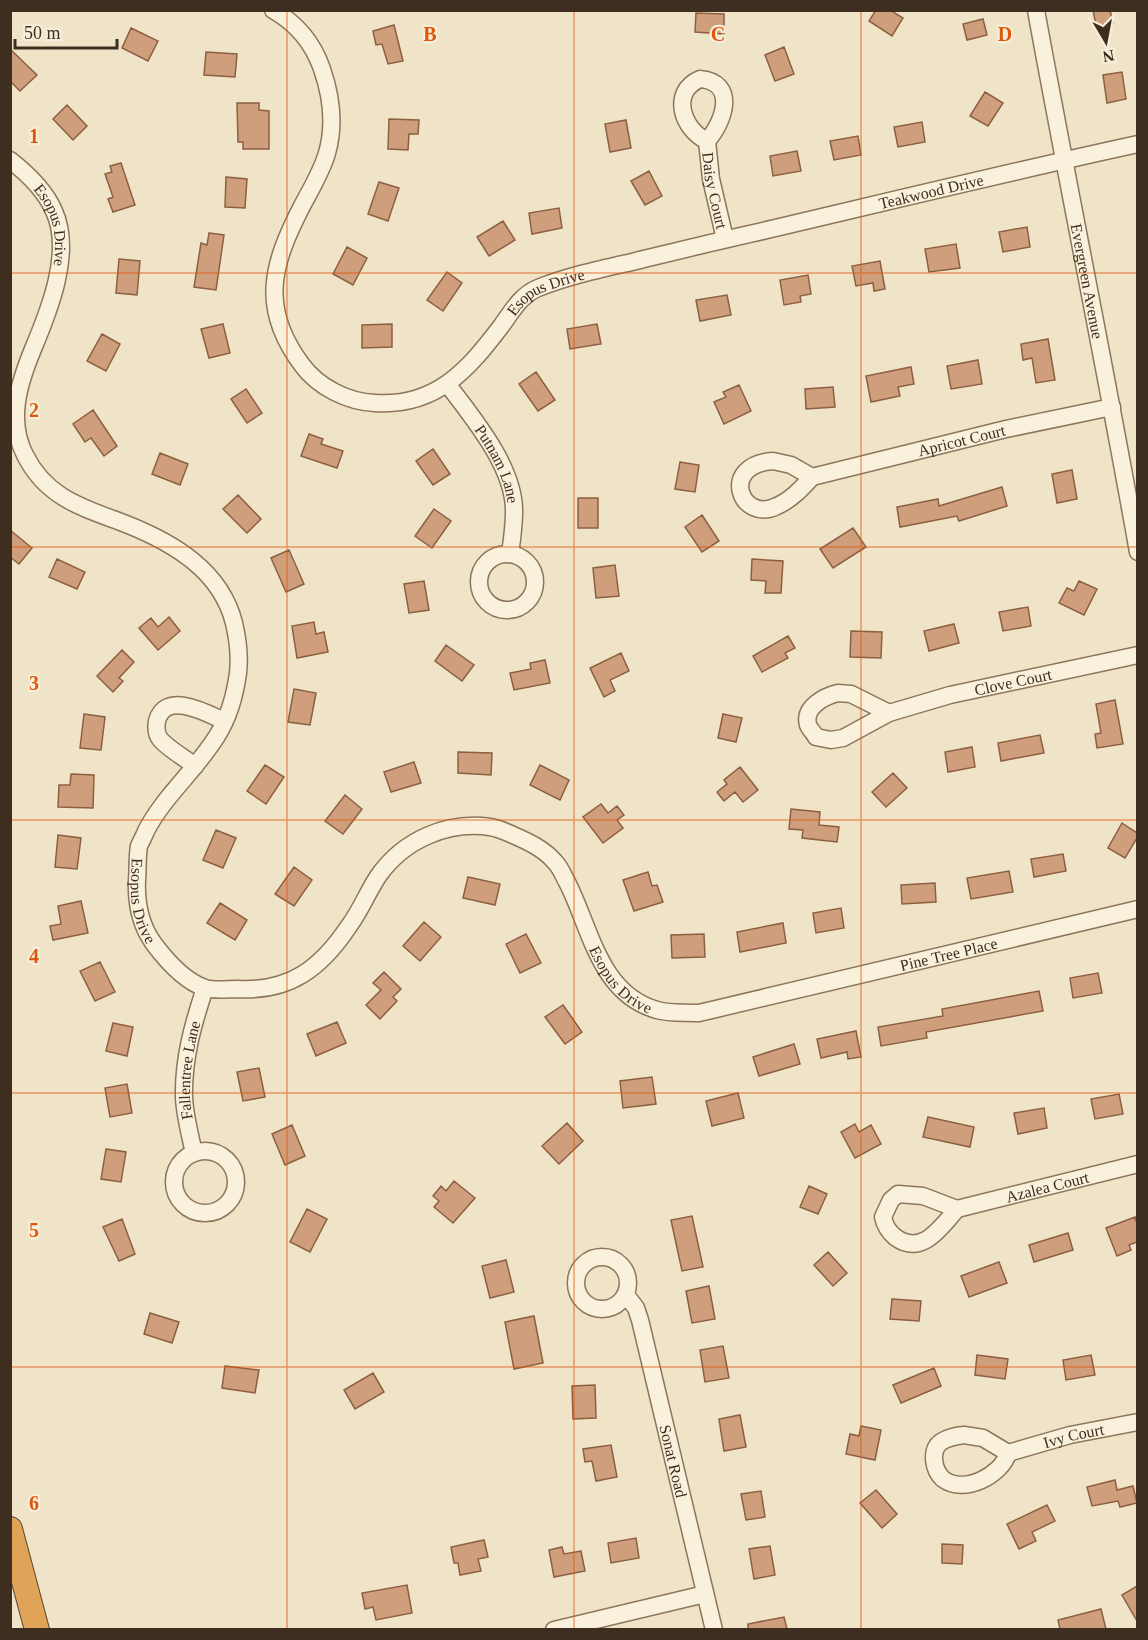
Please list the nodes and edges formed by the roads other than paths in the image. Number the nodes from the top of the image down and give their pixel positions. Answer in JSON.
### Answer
{"nodes":[{"id":1,"x":273,"y":10,"type":"edge"},
{"id":2,"x":1035,"y":10,"type":"edge"},
{"id":3,"x":291,"y":15,"type":"edge"},
{"id":4,"x":707,"y":141,"type":"dead end"},
{"id":5,"x":1137,"y":144,"type":"edge"},
{"id":6,"x":10,"y":160,"type":"edge"},
{"id":7,"x":1063,"y":161,"type":"junction"},
{"id":8,"x":725,"y":239,"type":"junction"},
{"id":9,"x":448,"y":385,"type":"junction"},
{"id":10,"x":1112,"y":407,"type":"junction"},
{"id":11,"x":812,"y":477,"type":"dead end"},
{"id":12,"x":1137,"y":552,"type":"edge"},
{"id":13,"x":510,"y":554,"type":"dead end"},
{"id":14,"x":1137,"y":655,"type":"edge"},
{"id":15,"x":889,"y":713,"type":"dead end"},
{"id":16,"x":224,"y":721,"type":"junction"},
{"id":17,"x":195,"y":766,"type":"junction"},
{"id":18,"x":1137,"y":909,"type":"edge"},
{"id":19,"x":205,"y":988,"type":"junction"},
{"id":20,"x":760,"y":998,"type":"joint"},
{"id":21,"x":194,"y":1153,"type":"dead end"},
{"id":22,"x":1137,"y":1164,"type":"edge"},
{"id":23,"x":957,"y":1209,"type":"dead end"},
{"id":24,"x":626,"y":1295,"type":"dead end"},
{"id":25,"x":1137,"y":1422,"type":"edge"},
{"id":26,"x":1008,"y":1453,"type":"dead end"},
{"id":27,"x":10,"y":1529,"type":"edge"},
{"id":28,"x":705,"y":1594,"type":"junction"},
{"id":29,"x":36,"y":1629,"type":"edge"},
{"id":30,"x":554,"y":1629,"type":"edge"},
{"id":31,"x":714,"y":1629,"type":"edge"}],
"edges":[{"from":1,"to":3,"type":"street","name":"Esopus Drive"},
{"from":2,"to":7,"type":"street","name":"Evergreen Avenue"},
{"from":3,"to":9,"type":"street","name":"Esopus Drive"},
{"from":4,"to":8,"type":"street","name":"Daisy Court"},
{"from":5,"to":7,"type":"street","name":"Teakwood Drive"},
{"from":6,"to":16,"type":"street","name":"Esopus Drive"},
{"from":7,"to":8,"type":"street","name":"Teakwood Drive"},
{"from":7,"to":10,"type":"street","name":"Evergreen Avenue"},
{"from":8,"to":9,"type":"street","name":"Esopus Drive"},
{"from":9,"to":13,"type":"street","name":"Putnam Lane"},
{"from":10,"to":11,"type":"street","name":"Apricot Court"},
{"from":10,"to":12,"type":"street","name":"Evergreen Avenue"},
{"from":14,"to":15,"type":"street","name":"Clove Court"},
{"from":16,"to":17,"type":"street","name":"Esopus Drive"},
{"from":16,"to":17,"type":"street"},
{"from":17,"to":19,"type":"street","name":"Esopus Drive"},
{"from":18,"to":20,"type":"street","name":"Pine Tree Place"},
{"from":19,"to":20,"type":"street","name":"Esopus Drive"},
{"from":19,"to":21,"type":"street","name":"Fallentree Lane"},
{"from":22,"to":23,"type":"street","name":"Azalea Court"},
{"from":24,"to":28,"type":"street","name":"Sonat Road"},
{"from":25,"to":26,"type":"street","name":"Ivy Court"},
{"from":27,"to":29,"type":"highway"},
{"from":28,"to":30,"type":"street"},
{"from":28,"to":31,"type":"street","name":"Sonat Road"}]}
